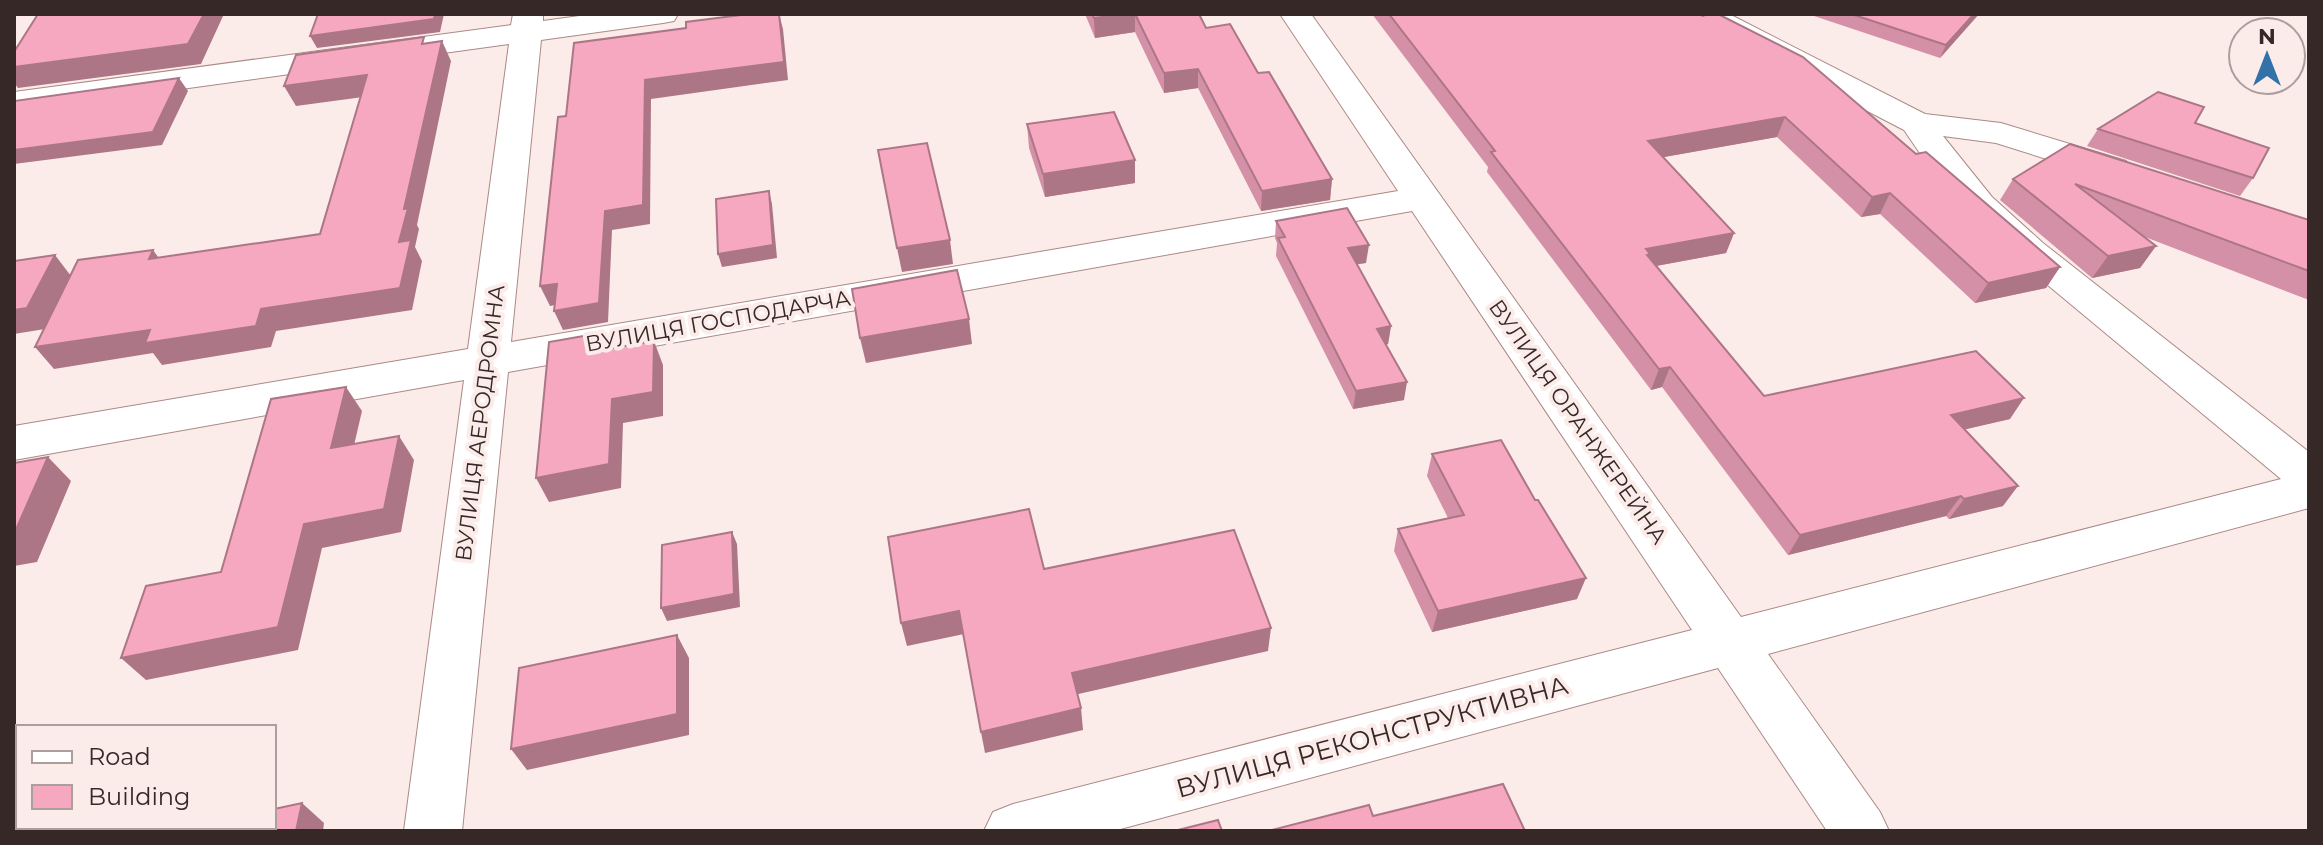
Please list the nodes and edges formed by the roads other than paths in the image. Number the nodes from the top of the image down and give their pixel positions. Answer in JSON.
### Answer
{"nodes":[{"id":1,"x":663,"y":14,"type":"edge"},
{"id":2,"x":1295,"y":14,"type":"edge"},
{"id":3,"x":1705,"y":14,"type":"edge"},
{"id":4,"x":527,"y":23,"type":"edge"},
{"id":5,"x":14,"y":102,"type":"edge"},
{"id":6,"x":1917,"y":123,"type":"junction"},
{"id":7,"x":2143,"y":179,"type":"edge"},
{"id":8,"x":1423,"y":198,"type":"junction"},
{"id":9,"x":488,"y":361,"type":"junction"},
{"id":10,"x":14,"y":443,"type":"edge"},
{"id":11,"x":2309,"y":477,"type":"edge"},
{"id":12,"x":2309,"y":490,"type":"edge"},
{"id":13,"x":1731,"y":644,"type":"junction"},
{"id":14,"x":433,"y":831,"type":"edge"},
{"id":15,"x":1013,"y":831,"type":"edge"},
{"id":16,"x":1860,"y":831,"type":"edge"}],
"edges":[{"from":1,"to":4,"type":"street"},
{"from":2,"to":8,"type":"street","name":"ВУЛИЦЯ ОРАНЖЕРЕЙНА"},
{"from":3,"to":6,"type":"street"},
{"from":4,"to":5,"type":"street"},
{"from":4,"to":9,"type":"street","name":"ВУЛИЦЯ АЕРОДРОМНА"},
{"from":6,"to":7,"type":"street"},
{"from":6,"to":11,"type":"street"},
{"from":8,"to":9,"type":"street","name":"ВУЛИЦЯ ГОСПОДАРЧА"},
{"from":8,"to":13,"type":"street","name":"ВУЛИЦЯ ОРАНЖЕРЕЙНА"},
{"from":9,"to":10,"type":"street","name":"ВУЛИЦЯ ГОСПОДАРЧА"},
{"from":9,"to":14,"type":"street","name":"ВУЛИЦЯ АЕРОДРОМНА"},
{"from":12,"to":13,"type":"street","name":"ВУЛИЦЯ РЕКОНСТРУКТИВНА"},
{"from":13,"to":15,"type":"street","name":"ВУЛИЦЯ РЕКОНСТРУКТИВНА"},
{"from":13,"to":16,"type":"street","name":"ВУЛИЦЯ ОРАНЖЕРЕЙНА"}]}
